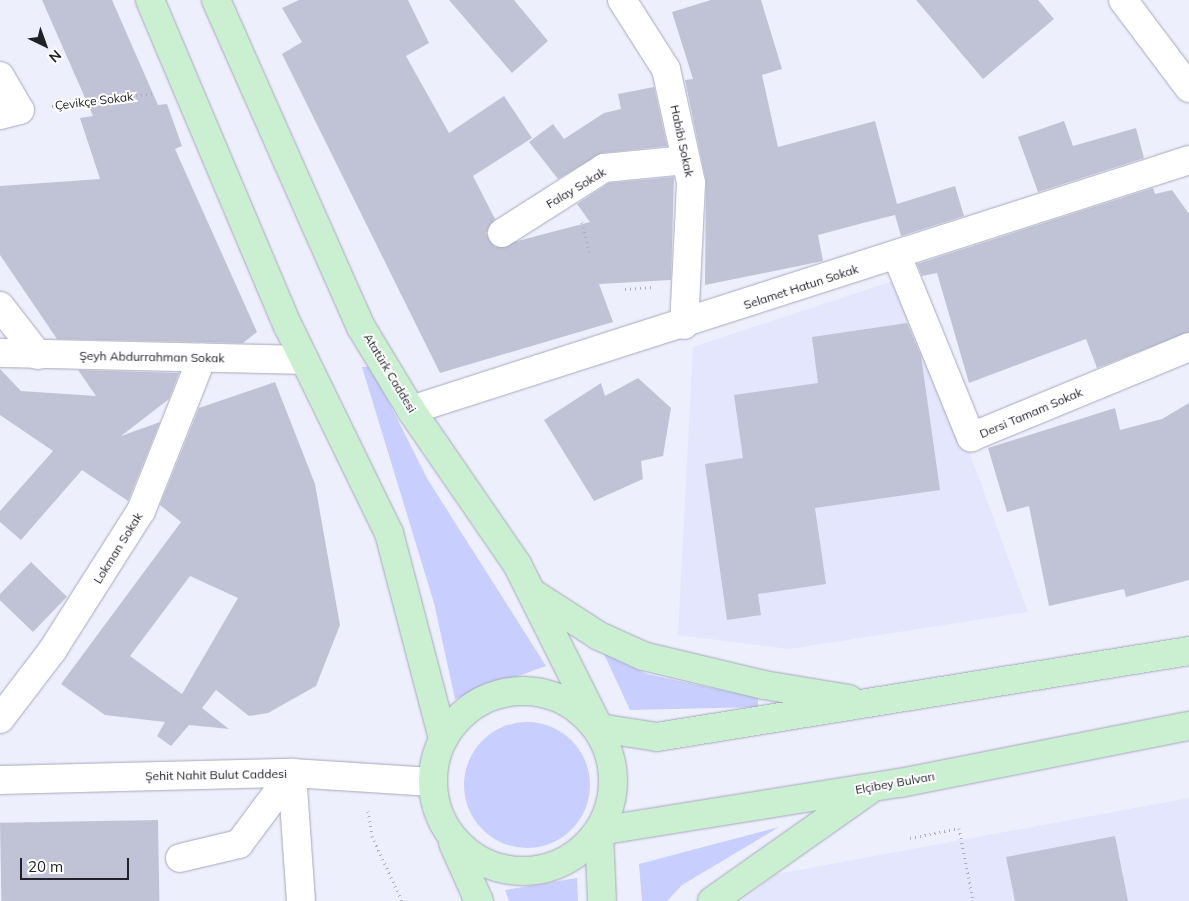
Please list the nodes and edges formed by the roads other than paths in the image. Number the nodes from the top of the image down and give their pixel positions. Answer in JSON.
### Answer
{"nodes":[{"id":1,"x":150,"y":0,"type":"edge"},
{"id":2,"x":216,"y":0,"type":"edge"},
{"id":3,"x":622,"y":0,"type":"edge"},
{"id":4,"x":1123,"y":0,"type":"edge"},
{"id":5,"x":0,"y":76,"type":"edge"},
{"id":6,"x":1189,"y":88,"type":"edge"},
{"id":7,"x":10,"y":113,"type":"edge"},
{"id":8,"x":686,"y":160,"type":"junction"},
{"id":9,"x":1189,"y":160,"type":"edge"},
{"id":10,"x":502,"y":233,"type":"dead end"},
{"id":11,"x":897,"y":256,"type":"junction"},
{"id":12,"x":0,"y":306,"type":"edge"},
{"id":13,"x":684,"y":325,"type":"junction"},
{"id":14,"x":1189,"y":347,"type":"edge"},
{"id":15,"x":0,"y":353,"type":"edge"},
{"id":16,"x":38,"y":355,"type":"junction"},
{"id":17,"x":202,"y":358,"type":"junction"},
{"id":18,"x":304,"y":360,"type":"junction"},
{"id":19,"x":411,"y":410,"type":"junction"},
{"id":20,"x":534,"y":594,"type":"junction"},
{"id":21,"x":1189,"y":651,"type":"edge"},
{"id":22,"x":870,"y":703,"type":"junction"},
{"id":23,"x":0,"y":719,"type":"edge"},
{"id":24,"x":1189,"y":726,"type":"edge"},
{"id":25,"x":599,"y":728,"type":"junction"},
{"id":26,"x":443,"y":739,"type":"junction"},
{"id":27,"x":292,"y":773,"type":"junction"},
{"id":28,"x":0,"y":780,"type":"edge"},
{"id":29,"x":432,"y":782,"type":"junction"},
{"id":30,"x":872,"y":788,"type":"junction"},
{"id":31,"x":599,"y":831,"type":"junction"},
{"id":32,"x":449,"y":835,"type":"junction"},
{"id":33,"x":180,"y":858,"type":"dead end"},
{"id":34,"x":301,"y":901,"type":"edge"},
{"id":35,"x":479,"y":901,"type":"edge"},
{"id":36,"x":602,"y":901,"type":"edge"},
{"id":37,"x":712,"y":901,"type":"edge"}],
"edges":[{"from":1,"to":18,"type":"main road"},
{"from":2,"to":19,"type":"main road","name":"Atatürk Caddesi"},
{"from":3,"to":8,"type":"street","name":"Habibi Sokak"},
{"from":4,"to":6,"type":"street"},
{"from":5,"to":7,"type":"street"},
{"from":8,"to":10,"type":"street","name":"Falay Sokak"},
{"from":8,"to":13,"type":"street","name":"Habibi Sokak"},
{"from":9,"to":11,"type":"street","name":"Selamet Hatun Sokak"},
{"from":11,"to":13,"type":"street","name":"Selamet Hatun Sokak"},
{"from":11,"to":14,"type":"street","name":"Dersi Tamam Sokak"},
{"from":12,"to":16,"type":"street"},
{"from":13,"to":19,"type":"street","name":"Selamet Hatun Sokak"},
{"from":15,"to":16,"type":"street","name":"Şeyh Abdurrahman Sokak"},
{"from":16,"to":17,"type":"street","name":"Şeyh Abdurrahman Sokak"},
{"from":17,"to":18,"type":"street","name":"Şeyh Abdurrahman Sokak"},
{"from":17,"to":23,"type":"street","name":"Lokman Sokak"},
{"from":18,"to":26,"type":"main road"},
{"from":19,"to":20,"type":"main road","name":"Atatürk Caddesi"},
{"from":20,"to":22,"type":"main road"},
{"from":20,"to":25,"type":"main road","name":"Atatürk Caddesi"},
{"from":21,"to":22,"type":"main road"},
{"from":22,"to":25,"type":"main road"},
{"from":24,"to":30,"type":"main road","name":"Elçibey Bulvarı"},
{"from":25,"to":26,"type":"main road"},
{"from":25,"to":31,"type":"main road","name":"Atatürk Caddesi"},
{"from":26,"to":29,"type":"main road"},
{"from":27,"to":28,"type":"street","name":"Şehit Nahit Bulut Caddesi"},
{"from":27,"to":29,"type":"street","name":"Şehit Nahit Bulut Caddesi"},
{"from":27,"to":33,"type":"street"},
{"from":27,"to":34,"type":"street"},
{"from":29,"to":32,"type":"main road"},
{"from":30,"to":31,"type":"main road","name":"Elçibey Bulvarı"},
{"from":30,"to":37,"type":"main road"},
{"from":31,"to":32,"type":"main road"},
{"from":31,"to":36,"type":"main road"},
{"from":32,"to":35,"type":"main road"}]}
